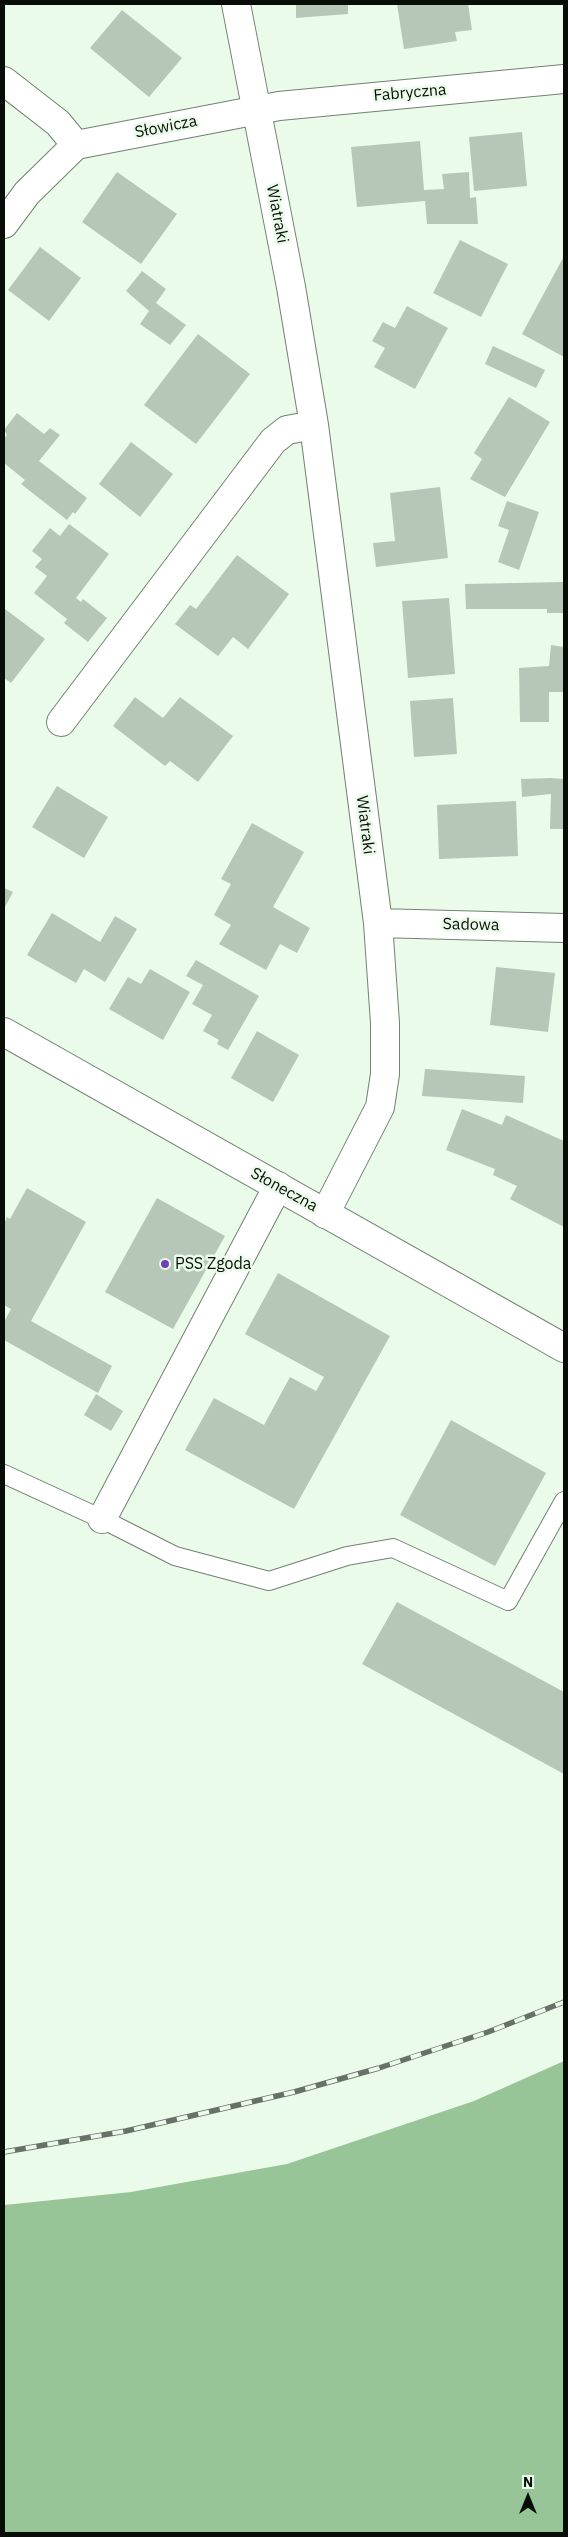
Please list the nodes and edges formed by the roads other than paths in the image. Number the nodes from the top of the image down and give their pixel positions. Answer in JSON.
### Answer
{"nodes":[{"id":1,"x":236,"y":4,"type":"edge"},
{"id":2,"x":564,"y":79,"type":"edge"},
{"id":3,"x":4,"y":81,"type":"edge"},
{"id":4,"x":256,"y":110,"type":"junction"},
{"id":5,"x":76,"y":145,"type":"junction"},
{"id":6,"x":4,"y":224,"type":"edge"},
{"id":7,"x":314,"y":425,"type":"junction"},
{"id":8,"x":61,"y":722,"type":"dead end"},
{"id":9,"x":378,"y":923,"type":"junction"},
{"id":10,"x":564,"y":928,"type":"edge"},
{"id":11,"x":4,"y":1032,"type":"edge"},
{"id":12,"x":278,"y":1186,"type":"junction"},
{"id":13,"x":325,"y":1214,"type":"junction"},
{"id":14,"x":564,"y":1348,"type":"edge"},
{"id":15,"x":4,"y":1474,"type":"edge"},
{"id":16,"x":564,"y":1501,"type":"edge"},
{"id":17,"x":102,"y":1519,"type":"junction"}],
"edges":[{"from":1,"to":4,"type":"street","name":"Wiatraki"},
{"from":2,"to":4,"type":"street","name":"Fabryczna"},
{"from":3,"to":5,"type":"street"},
{"from":4,"to":5,"type":"street","name":"Słowicza"},
{"from":4,"to":7,"type":"street","name":"Wiatraki"},
{"from":5,"to":6,"type":"street"},
{"from":7,"to":8,"type":"street"},
{"from":7,"to":9,"type":"street","name":"Wiatraki"},
{"from":9,"to":10,"type":"street","name":"Sadowa"},
{"from":9,"to":13,"type":"street","name":"Wiatraki"},
{"from":11,"to":12,"type":"street","name":"Słoneczna"},
{"from":12,"to":13,"type":"street","name":"Słoneczna"},
{"from":12,"to":17,"type":"street"},
{"from":13,"to":14,"type":"street","name":"Słoneczna"},
{"from":15,"to":17,"type":"lane"},
{"from":16,"to":17,"type":"lane"}]}
